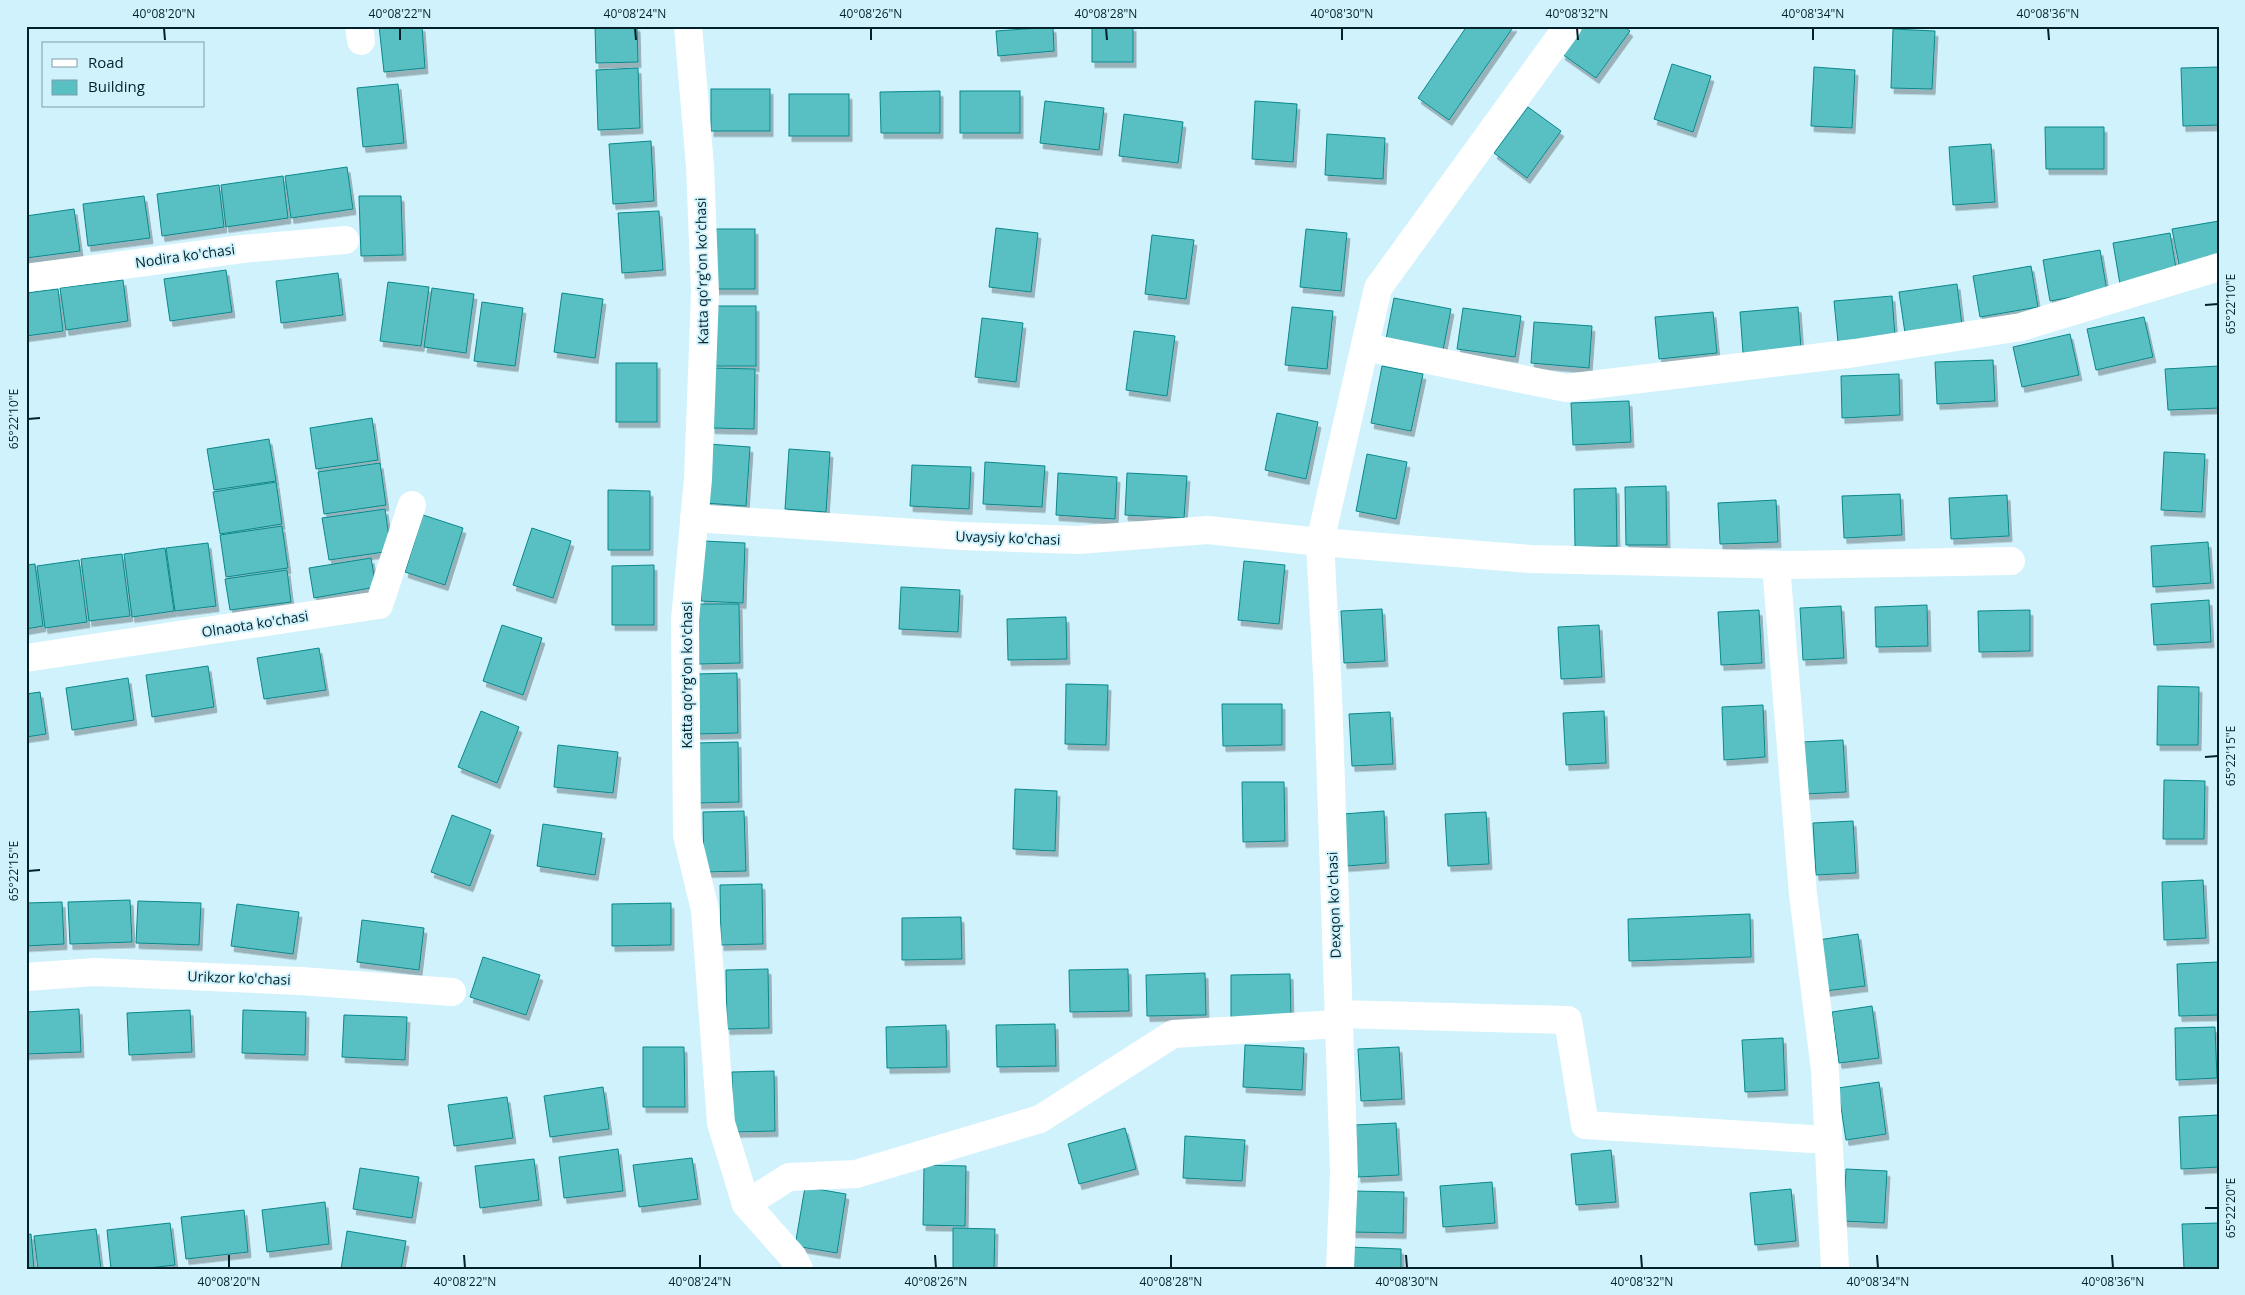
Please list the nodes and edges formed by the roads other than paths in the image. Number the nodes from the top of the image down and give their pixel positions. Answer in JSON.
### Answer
{"nodes":[{"id":1,"x":688,"y":26,"type":"edge"},
{"id":2,"x":1568,"y":26,"type":"edge"},
{"id":3,"x":345,"y":240,"type":"dead end"},
{"id":4,"x":2219,"y":267,"type":"edge"},
{"id":5,"x":26,"y":278,"type":"edge"},
{"id":6,"x":1365,"y":347,"type":"junction"},
{"id":7,"x":412,"y":505,"type":"dead end"},
{"id":8,"x":694,"y":518,"type":"junction"},
{"id":9,"x":1320,"y":542,"type":"junction"},
{"id":10,"x":2011,"y":561,"type":"dead end"},
{"id":11,"x":1776,"y":565,"type":"junction"},
{"id":12,"x":26,"y":658,"type":"edge"},
{"id":13,"x":26,"y":977,"type":"edge"},
{"id":14,"x":452,"y":992,"type":"dead end"},
{"id":15,"x":1338,"y":1019,"type":"junction"},
{"id":16,"x":1828,"y":1140,"type":"junction"},
{"id":17,"x":746,"y":1204,"type":"junction"},
{"id":18,"x":800,"y":1269,"type":"edge"},
{"id":19,"x":1340,"y":1269,"type":"edge"},
{"id":20,"x":1835,"y":1269,"type":"edge"}],
"edges":[{"from":1,"to":8,"type":"street","name":"Katta qo'rg'on ko'chasi"},
{"from":2,"to":6,"type":"street","name":"Dexqon ko'chasi"},
{"from":3,"to":5,"type":"street","name":"Nodira ko'chasi"},
{"from":4,"to":6,"type":"street"},
{"from":6,"to":9,"type":"street","name":"Dexqon ko'chasi"},
{"from":7,"to":12,"type":"street","name":"Olnaota ko'chasi"},
{"from":8,"to":9,"type":"street","name":"Uvaysiy ko'chasi"},
{"from":8,"to":17,"type":"street","name":"Katta qo'rg'on ko'chasi"},
{"from":9,"to":11,"type":"street","name":"Uvaysiy ko'chasi"},
{"from":9,"to":15,"type":"street","name":"Dexqon ko'chasi"},
{"from":10,"to":11,"type":"street","name":"Uvaysiy ko'chasi"},
{"from":11,"to":16,"type":"street"},
{"from":13,"to":14,"type":"street","name":"Urikzor ko'chasi"},
{"from":15,"to":16,"type":"street"},
{"from":15,"to":17,"type":"street"},
{"from":15,"to":19,"type":"street","name":"Dexqon ko'chasi"},
{"from":16,"to":20,"type":"street"},
{"from":17,"to":18,"type":"street","name":"Katta qo'rg'on ko'chasi"}]}
